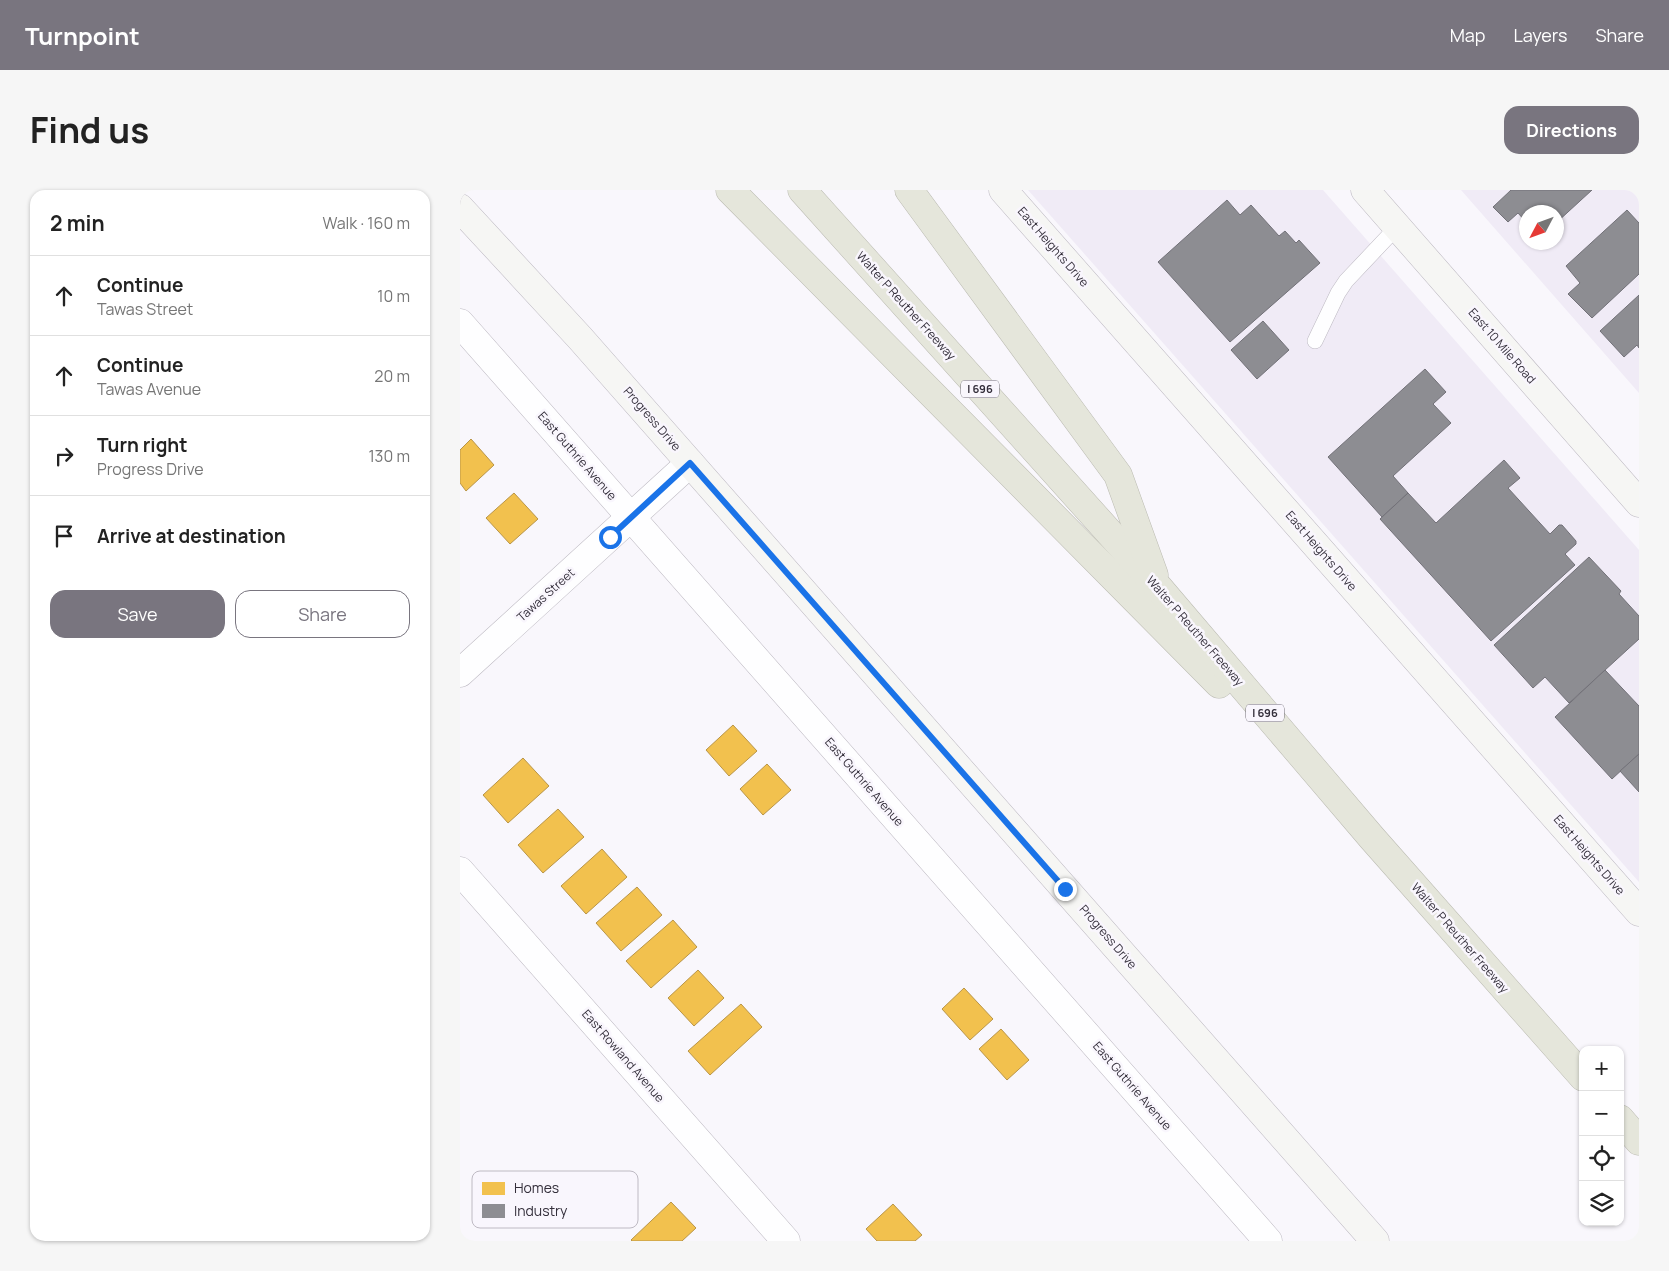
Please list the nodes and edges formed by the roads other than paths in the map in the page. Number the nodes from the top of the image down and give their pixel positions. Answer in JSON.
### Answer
{"nodes":[{"id":1,"x":730,"y":190,"type":"edge"},
{"id":2,"x":802,"y":190,"type":"edge"},
{"id":3,"x":908,"y":190,"type":"edge"},
{"id":4,"x":1003,"y":190,"type":"edge"},
{"id":5,"x":1365,"y":190,"type":"edge"},
{"id":6,"x":460,"y":208,"type":"edge"},
{"id":7,"x":1397,"y":227,"type":"junction"},
{"id":8,"x":460,"y":323,"type":"edge"},
{"id":9,"x":1315,"y":341,"type":"dead end"},
{"id":10,"x":690,"y":463,"type":"junction"},
{"id":11,"x":1639,"y":503,"type":"edge"},
{"id":12,"x":630,"y":517,"type":"junction"},
{"id":13,"x":1159,"y":588,"type":"junction"},
{"id":14,"x":460,"y":673,"type":"edge"},
{"id":15,"x":1372,"y":838,"type":"junction"},
{"id":16,"x":460,"y":871,"type":"edge"},
{"id":17,"x":1639,"y":912,"type":"edge"},
{"id":18,"x":1579,"y":1072,"type":"edge"},
{"id":19,"x":1624,"y":1124,"type":"edge"},
{"id":20,"x":1639,"y":1141,"type":"edge"},
{"id":21,"x":786,"y":1241,"type":"edge"},
{"id":22,"x":1268,"y":1241,"type":"edge"},
{"id":23,"x":1375,"y":1241,"type":"edge"}],
"edges":[{"from":1,"to":15,"type":"highway"},
{"from":2,"to":13,"type":"highway","name":"Walter P Reuther Freeway","number":"I 696"},
{"from":3,"to":13,"type":"highway"},
{"from":4,"to":17,"type":"main road","name":"East Heights Drive"},
{"from":5,"to":7,"type":"main road","name":"East 10 Mile Road"},
{"from":6,"to":10,"type":"main road","name":"Progress Drive"},
{"from":7,"to":9,"type":"lane"},
{"from":7,"to":11,"type":"main road","name":"East 10 Mile Road"},
{"from":8,"to":12,"type":"street","name":"East Guthrie Avenue"},
{"from":10,"to":12,"type":"street","name":"Tawas Street"},
{"from":10,"to":23,"type":"main road","name":"Progress Drive"},
{"from":12,"to":14,"type":"street","name":"Tawas Street"},
{"from":12,"to":22,"type":"street","name":"East Guthrie Avenue"},
{"from":13,"to":15,"type":"highway","name":"Walter P Reuther Freeway","number":"I 696"},
{"from":15,"to":18,"type":"highway","name":"Walter P Reuther Freeway","number":"I 696"},
{"from":16,"to":21,"type":"street","name":"East Rowland Avenue"},
{"from":19,"to":20,"type":"highway"}]}
